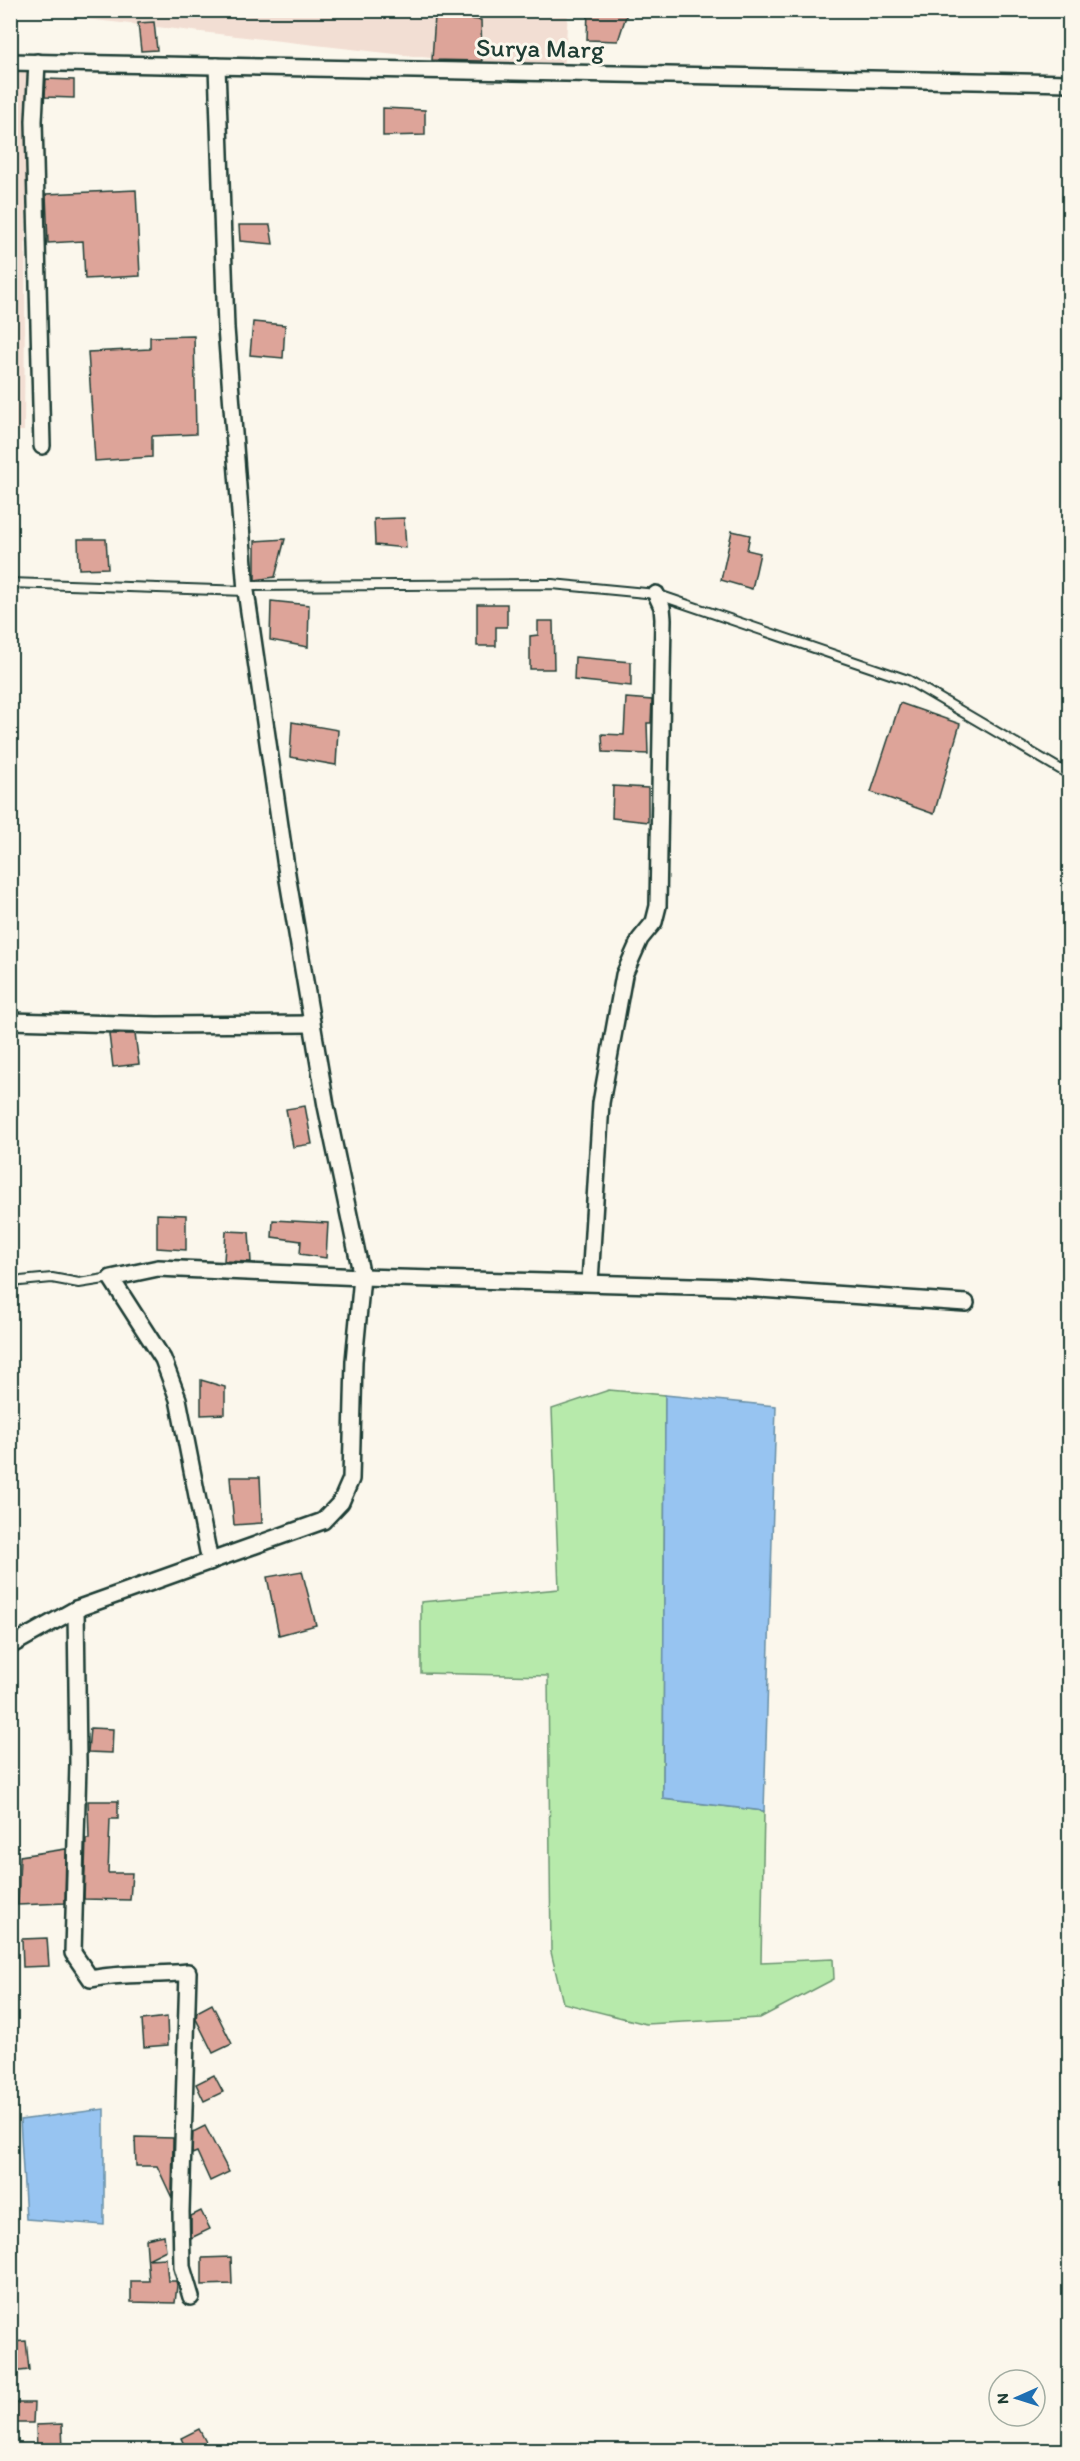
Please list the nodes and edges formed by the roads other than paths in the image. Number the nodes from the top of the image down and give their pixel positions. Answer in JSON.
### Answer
{"nodes":[{"id":1,"x":10,"y":62,"type":"edge"},
{"id":2,"x":37,"y":62,"type":"junction"},
{"id":3,"x":218,"y":66,"type":"junction"},
{"id":4,"x":1070,"y":83,"type":"edge"},
{"id":5,"x":42,"y":446,"type":"dead end"},
{"id":6,"x":10,"y":583,"type":"edge"},
{"id":7,"x":246,"y":589,"type":"junction"},
{"id":8,"x":656,"y":594,"type":"junction"},
{"id":9,"x":1070,"y":775,"type":"edge"},
{"id":10,"x":10,"y":1021,"type":"edge"},
{"id":11,"x":312,"y":1024,"type":"junction"},
{"id":12,"x":362,"y":1277,"type":"junction"},
{"id":13,"x":111,"y":1278,"type":"junction"},
{"id":14,"x":10,"y":1282,"type":"edge"},
{"id":15,"x":590,"y":1282,"type":"junction"},
{"id":16,"x":966,"y":1303,"type":"dead end"},
{"id":17,"x":210,"y":1562,"type":"junction"},
{"id":18,"x":76,"y":1608,"type":"junction"},
{"id":19,"x":10,"y":1646,"type":"edge"},
{"id":20,"x":191,"y":2296,"type":"dead end"}],
"edges":[{"from":1,"to":2,"type":"street","name":"Surya Marg"},
{"from":2,"to":3,"type":"street","name":"Surya Marg"},
{"from":2,"to":5,"type":"street"},
{"from":3,"to":4,"type":"street","name":"Surya Marg"},
{"from":3,"to":7,"type":"street"},
{"from":6,"to":7,"type":"lane"},
{"from":7,"to":8,"type":"lane"},
{"from":7,"to":11,"type":"street"},
{"from":8,"to":9,"type":"lane"},
{"from":8,"to":15,"type":"street"},
{"from":10,"to":11,"type":"street"},
{"from":11,"to":12,"type":"street"},
{"from":12,"to":13,"type":"street"},
{"from":12,"to":15,"type":"street"},
{"from":12,"to":17,"type":"street"},
{"from":13,"to":14,"type":"lane"},
{"from":13,"to":17,"type":"street"},
{"from":15,"to":16,"type":"street"},
{"from":17,"to":18,"type":"street"},
{"from":18,"to":19,"type":"street"},
{"from":18,"to":20,"type":"street"}]}
